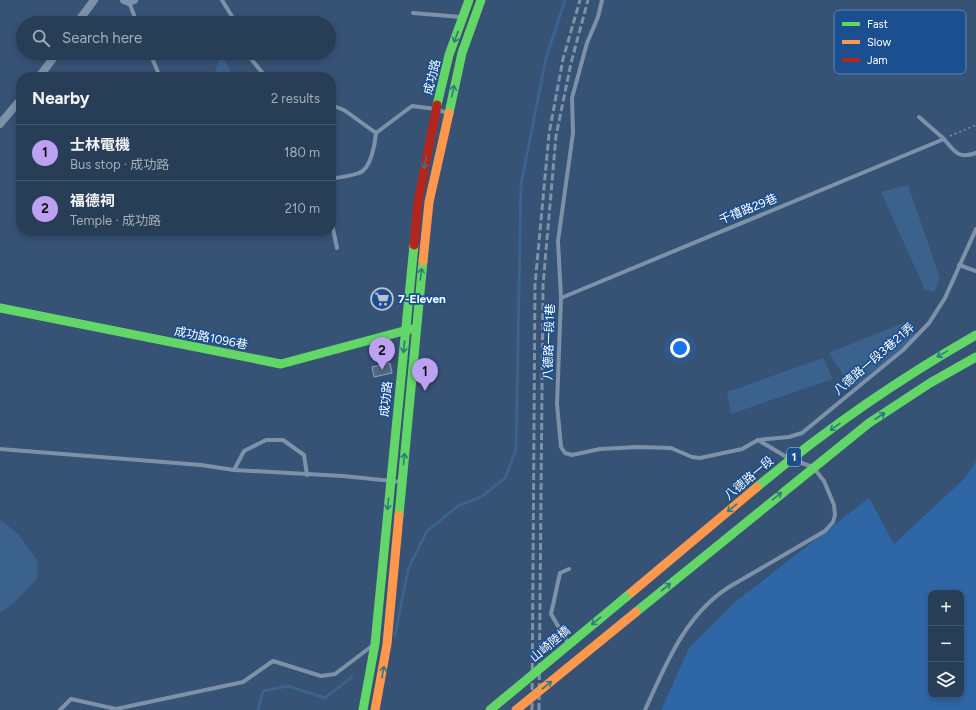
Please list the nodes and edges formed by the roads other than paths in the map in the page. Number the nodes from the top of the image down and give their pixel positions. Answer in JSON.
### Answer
{"nodes":[{"id":1,"x":94,"y":0,"type":"edge"},
{"id":2,"x":222,"y":0,"type":"edge"},
{"id":3,"x":470,"y":0,"type":"edge"},
{"id":4,"x":481,"y":0,"type":"edge"},
{"id":5,"x":602,"y":0,"type":"edge"},
{"id":6,"x":129,"y":1,"type":"edge"},
{"id":7,"x":414,"y":13,"type":"dead end"},
{"id":8,"x":82,"y":16,"type":"edge"},
{"id":9,"x":134,"y":16,"type":"edge"},
{"id":10,"x":232,"y":16,"type":"edge"},
{"id":11,"x":463,"y":18,"type":"junction"},
{"id":12,"x":52,"y":60,"type":"edge"},
{"id":13,"x":153,"y":60,"type":"edge"},
{"id":14,"x":252,"y":60,"type":"edge"},
{"id":15,"x":44,"y":72,"type":"edge"},
{"id":16,"x":158,"y":72,"type":"edge"},
{"id":17,"x":262,"y":72,"type":"edge"},
{"id":18,"x":16,"y":105,"type":"edge"},
{"id":19,"x":336,"y":108,"type":"edge"},
{"id":20,"x":436,"y":109,"type":"junction"},
{"id":21,"x":448,"y":113,"type":"junction"},
{"id":22,"x":919,"y":117,"type":"dead end"},
{"id":23,"x":0,"y":124,"type":"edge"},
{"id":24,"x":376,"y":133,"type":"junction"},
{"id":25,"x":944,"y":139,"type":"junction"},
{"id":26,"x":976,"y":153,"type":"edge"},
{"id":27,"x":336,"y":178,"type":"edge"},
{"id":28,"x":976,"y":229,"type":"edge"},
{"id":29,"x":335,"y":236,"type":"edge"},
{"id":30,"x":337,"y":248,"type":"dead end"},
{"id":31,"x":959,"y":265,"type":"junction"},
{"id":32,"x":976,"y":271,"type":"edge"},
{"id":33,"x":561,"y":298,"type":"junction"},
{"id":34,"x":0,"y":308,"type":"edge"},
{"id":35,"x":416,"y":329,"type":"junction"},
{"id":36,"x":404,"y":330,"type":"junction"},
{"id":37,"x":976,"y":335,"type":"edge"},
{"id":38,"x":976,"y":357,"type":"edge"},
{"id":39,"x":758,"y":440,"type":"junction"},
{"id":40,"x":0,"y":449,"type":"edge"},
{"id":41,"x":790,"y":459,"type":"junction"},
{"id":42,"x":813,"y":467,"type":"junction"},
{"id":43,"x":234,"y":470,"type":"junction"},
{"id":44,"x":307,"y":475,"type":"junction"},
{"id":45,"x":391,"y":480,"type":"junction"},
{"id":46,"x":402,"y":482,"type":"junction"},
{"id":47,"x":569,"y":569,"type":"dead end"},
{"id":48,"x":626,"y":597,"type":"joint"},
{"id":49,"x":569,"y":643,"type":"junction"},
{"id":50,"x":375,"y":644,"type":"junction"},
{"id":51,"x":387,"y":644,"type":"junction"},
{"id":52,"x":105,"y":708,"type":"edge"},
{"id":53,"x":60,"y":710,"type":"edge"},
{"id":54,"x":363,"y":710,"type":"edge"},
{"id":55,"x":375,"y":710,"type":"edge"},
{"id":56,"x":490,"y":710,"type":"edge"},
{"id":57,"x":516,"y":710,"type":"edge"},
{"id":58,"x":645,"y":710,"type":"edge"}],
"edges":[{"from":1,"to":8,"type":"street"},
{"from":2,"to":10,"type":"lane"},
{"from":3,"to":11,"type":"street","name":"成功路"},
{"from":21,"to":4,"type":"street","name":"成功路","one_way":true},
{"from":5,"to":33,"type":"lane","name":"八德路一段1巷"},
{"from":6,"to":9,"type":"lane"},
{"from":7,"to":11,"type":"lane"},
{"from":11,"to":20,"type":"street","name":"成功路","one_way":true},
{"from":12,"to":15,"type":"street"},
{"from":13,"to":16,"type":"lane"},
{"from":14,"to":17,"type":"lane"},
{"from":18,"to":23,"type":"street"},
{"from":19,"to":24,"type":"lane"},
{"from":20,"to":21,"type":"lane"},
{"from":20,"to":24,"type":"lane"},
{"from":20,"to":36,"type":"street","name":"成功路","one_way":true},
{"from":35,"to":21,"type":"street","name":"成功路","one_way":true},
{"from":22,"to":25,"type":"lane"},
{"from":24,"to":27,"type":"lane"},
{"from":25,"to":26,"type":"lane"},
{"from":25,"to":33,"type":"lane","name":"千禧路29巷"},
{"from":28,"to":31,"type":"lane","name":"八德路一段3巷21弄"},
{"from":29,"to":30,"type":"lane"},
{"from":31,"to":32,"type":"lane"},
{"from":31,"to":39,"type":"lane","name":"八德路一段3巷21弄"},
{"from":33,"to":39,"type":"lane","name":"八德路一段1巷"},
{"from":34,"to":36,"type":"street","name":"成功路1096巷"},
{"from":35,"to":36,"type":"street","name":"成功路1096巷"},
{"from":46,"to":35,"type":"street","name":"成功路","one_way":true},
{"from":36,"to":45,"type":"street","name":"成功路","one_way":true},
{"from":37,"to":41,"type":"street","name":"八德路一段","number":"1","one_way":true},
{"from":42,"to":38,"type":"street","number":"1","one_way":true},
{"from":39,"to":41,"type":"lane"},
{"from":40,"to":43,"type":"lane"},
{"from":41,"to":42,"type":"lane"},
{"from":41,"to":48,"type":"street","name":"八德路一段","number":"1","one_way":true},
{"from":57,"to":42,"type":"street","number":"1","one_way":true,"bridge":true},
{"from":42,"to":58,"type":"lane"},
{"from":43,"to":44,"type":"lane"},
{"from":43,"to":44,"type":"lane"},
{"from":44,"to":45,"type":"lane"},
{"from":45,"to":46,"type":"lane"},
{"from":45,"to":50,"type":"street","name":"成功路","one_way":true},
{"from":46,"to":51,"type":"street","name":"成功路"},
{"from":47,"to":49,"type":"lane"},
{"from":48,"to":49,"type":"street","name":"山崎陸橋","number":"1","one_way":true,"bridge":true},
{"from":49,"to":56,"type":"street","name":"山崎陸橋","number":"1","bridge":true},
{"from":50,"to":51,"type":"lane"},
{"from":50,"to":52,"type":"lane"},
{"from":50,"to":54,"type":"street","name":"成功路"},
{"from":55,"to":51,"type":"street","name":"成功路","one_way":true},
{"from":52,"to":53,"type":"lane"}]}
